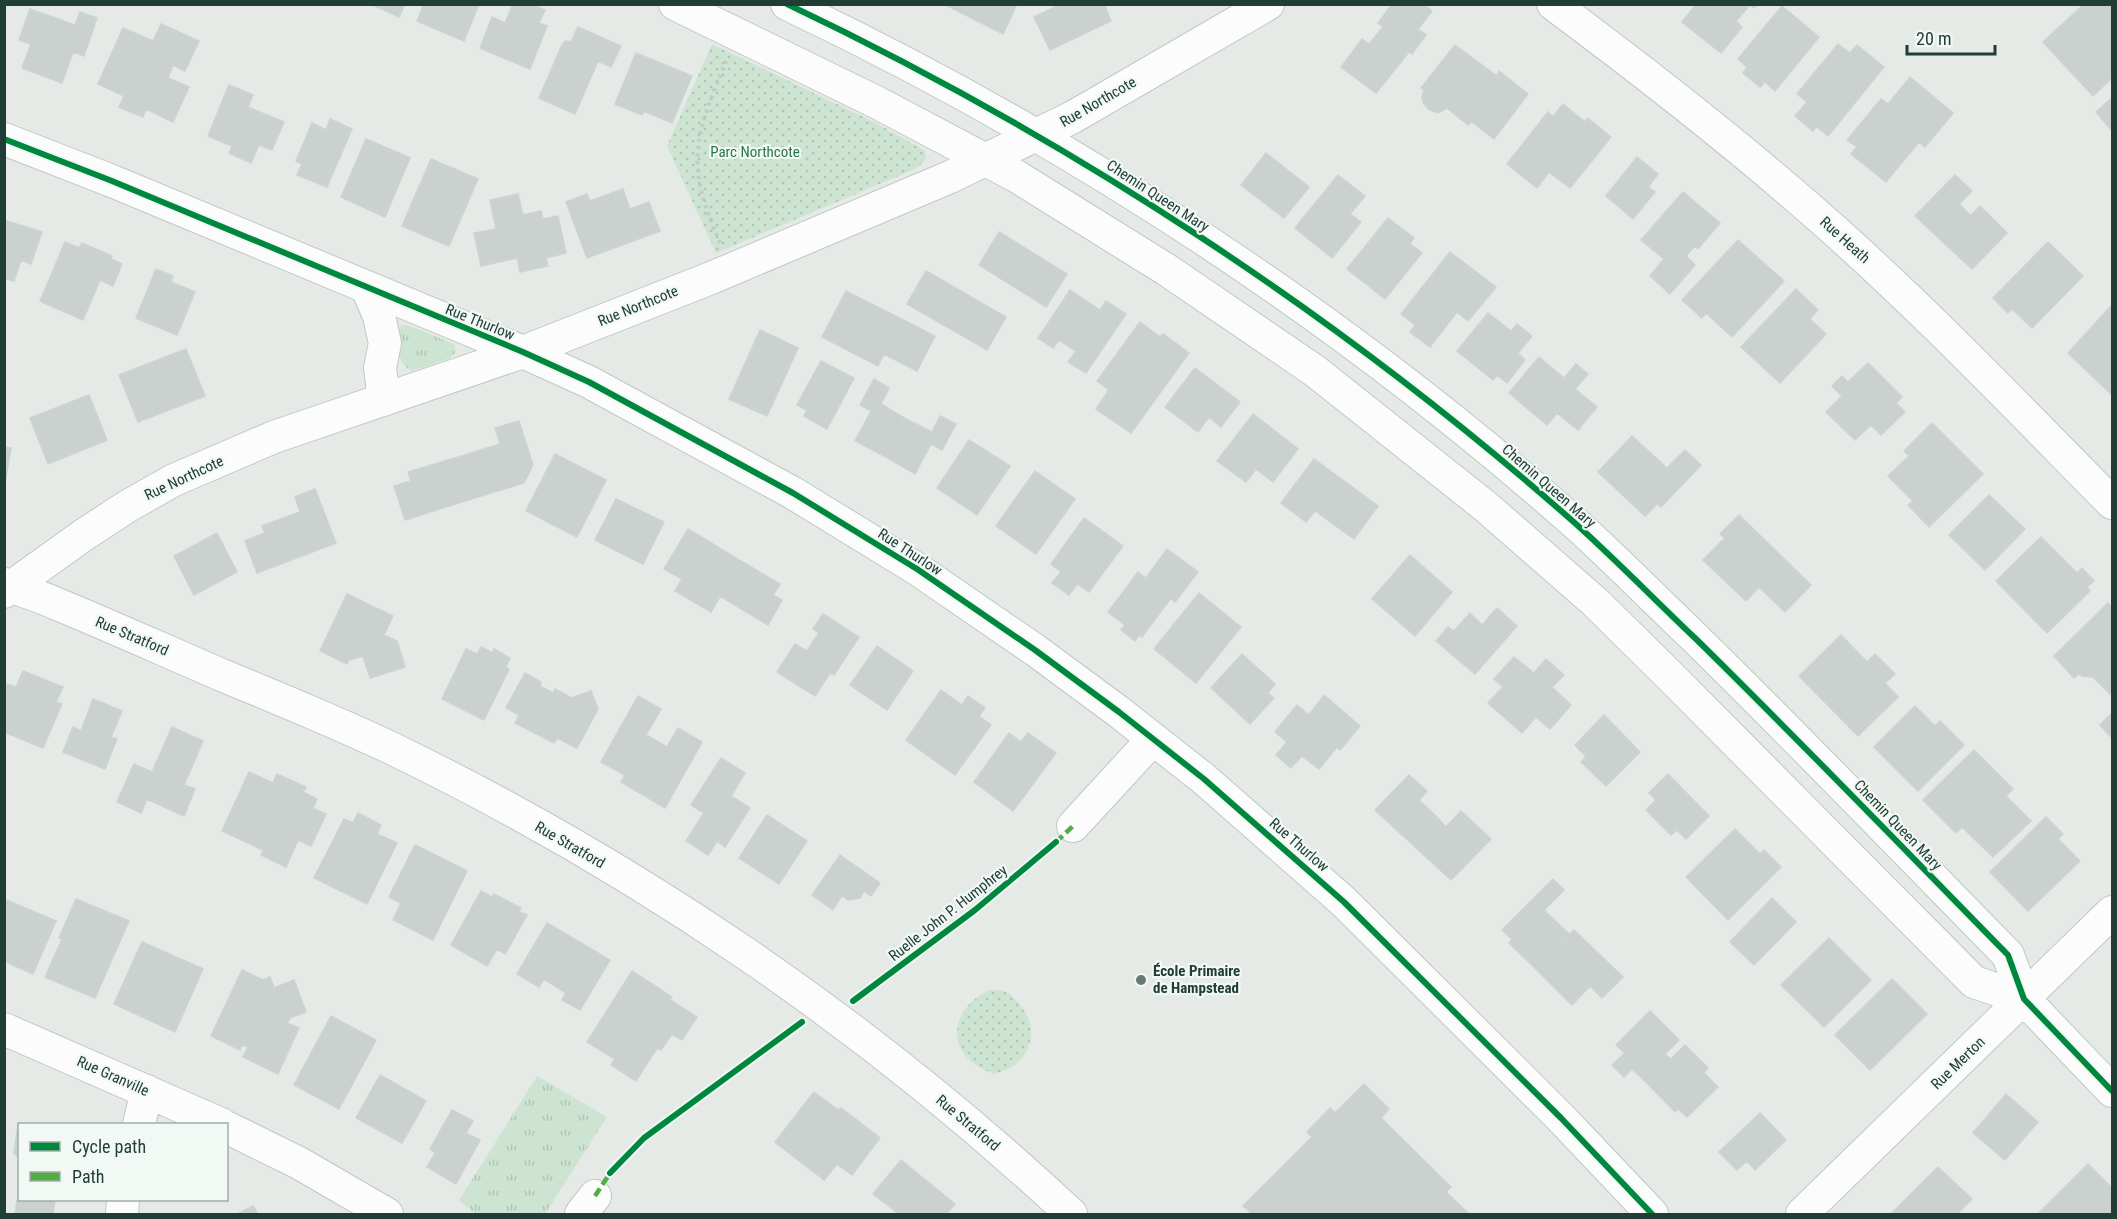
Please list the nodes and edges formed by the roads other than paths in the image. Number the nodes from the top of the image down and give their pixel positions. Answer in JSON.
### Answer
{"nodes":[{"id":1,"x":675,"y":4,"type":"edge"},
{"id":2,"x":788,"y":4,"type":"edge"},
{"id":3,"x":1268,"y":4,"type":"edge"},
{"id":4,"x":1553,"y":4,"type":"edge"},
{"id":5,"x":1037,"y":136,"type":"junction"},
{"id":6,"x":4,"y":139,"type":"edge"},
{"id":7,"x":988,"y":160,"type":"junction"},
{"id":8,"x":367,"y":288,"type":"junction"},
{"id":9,"x":523,"y":352,"type":"junction"},
{"id":10,"x":384,"y":400,"type":"junction"},
{"id":11,"x":1542,"y":496,"type":"junction"},
{"id":12,"x":2112,"y":503,"type":"edge"},
{"id":13,"x":1512,"y":528,"type":"junction"},
{"id":14,"x":7,"y":588,"type":"edge"},
{"id":15,"x":1153,"y":739,"type":"junction"},
{"id":16,"x":1073,"y":826,"type":"dead end"},
{"id":17,"x":2112,"y":912,"type":"edge"},
{"id":18,"x":2024,"y":999,"type":"junction"},
{"id":19,"x":4,"y":1029,"type":"edge"},
{"id":20,"x":147,"y":1091,"type":"junction"},
{"id":21,"x":2112,"y":1091,"type":"edge"},
{"id":22,"x":139,"y":1123,"type":"edge"},
{"id":23,"x":217,"y":1123,"type":"edge"},
{"id":24,"x":228,"y":1128,"type":"edge"},
{"id":25,"x":387,"y":1215,"type":"edge"},
{"id":26,"x":1071,"y":1215,"type":"edge"},
{"id":27,"x":1652,"y":1215,"type":"edge"},
{"id":28,"x":1803,"y":1215,"type":"edge"}],
"edges":[{"from":1,"to":7,"type":"street","name":"Chemin Queen Mary"},
{"from":2,"to":5,"type":"street","name":"Chemin Queen Mary"},
{"from":3,"to":5,"type":"street","name":"Rue Northcote"},
{"from":4,"to":12,"type":"street","name":"Rue Heath"},
{"from":5,"to":7,"type":"street","name":"Rue Northcote"},
{"from":5,"to":11,"type":"street","name":"Chemin Queen Mary"},
{"from":6,"to":8,"type":"street","name":"Rue Thurlow"},
{"from":7,"to":9,"type":"street","name":"Rue Northcote"},
{"from":7,"to":13,"type":"street","name":"Chemin Queen Mary"},
{"from":8,"to":9,"type":"street","name":"Rue Thurlow"},
{"from":8,"to":10,"type":"street"},
{"from":9,"to":10,"type":"street","name":"Rue Northcote"},
{"from":9,"to":15,"type":"street","name":"Rue Thurlow"},
{"from":10,"to":14,"type":"street","name":"Rue Northcote"},
{"from":11,"to":13,"type":"street"},
{"from":11,"to":18,"type":"street","name":"Chemin Queen Mary"},
{"from":13,"to":18,"type":"street","name":"Chemin Queen Mary"},
{"from":14,"to":26,"type":"street","name":"Rue Stratford"},
{"from":15,"to":16,"type":"street"},
{"from":15,"to":27,"type":"street","name":"Rue Thurlow"},
{"from":17,"to":18,"type":"street","name":"Rue Merton"},
{"from":18,"to":21,"type":"street","name":"Chemin Queen Mary"},
{"from":18,"to":28,"type":"street","name":"Rue Merton"},
{"from":19,"to":20,"type":"street","name":"Rue Granville"},
{"from":20,"to":22,"type":"street"},
{"from":20,"to":23,"type":"street","name":"Rue Granville"},
{"from":24,"to":25,"type":"street"}]}
